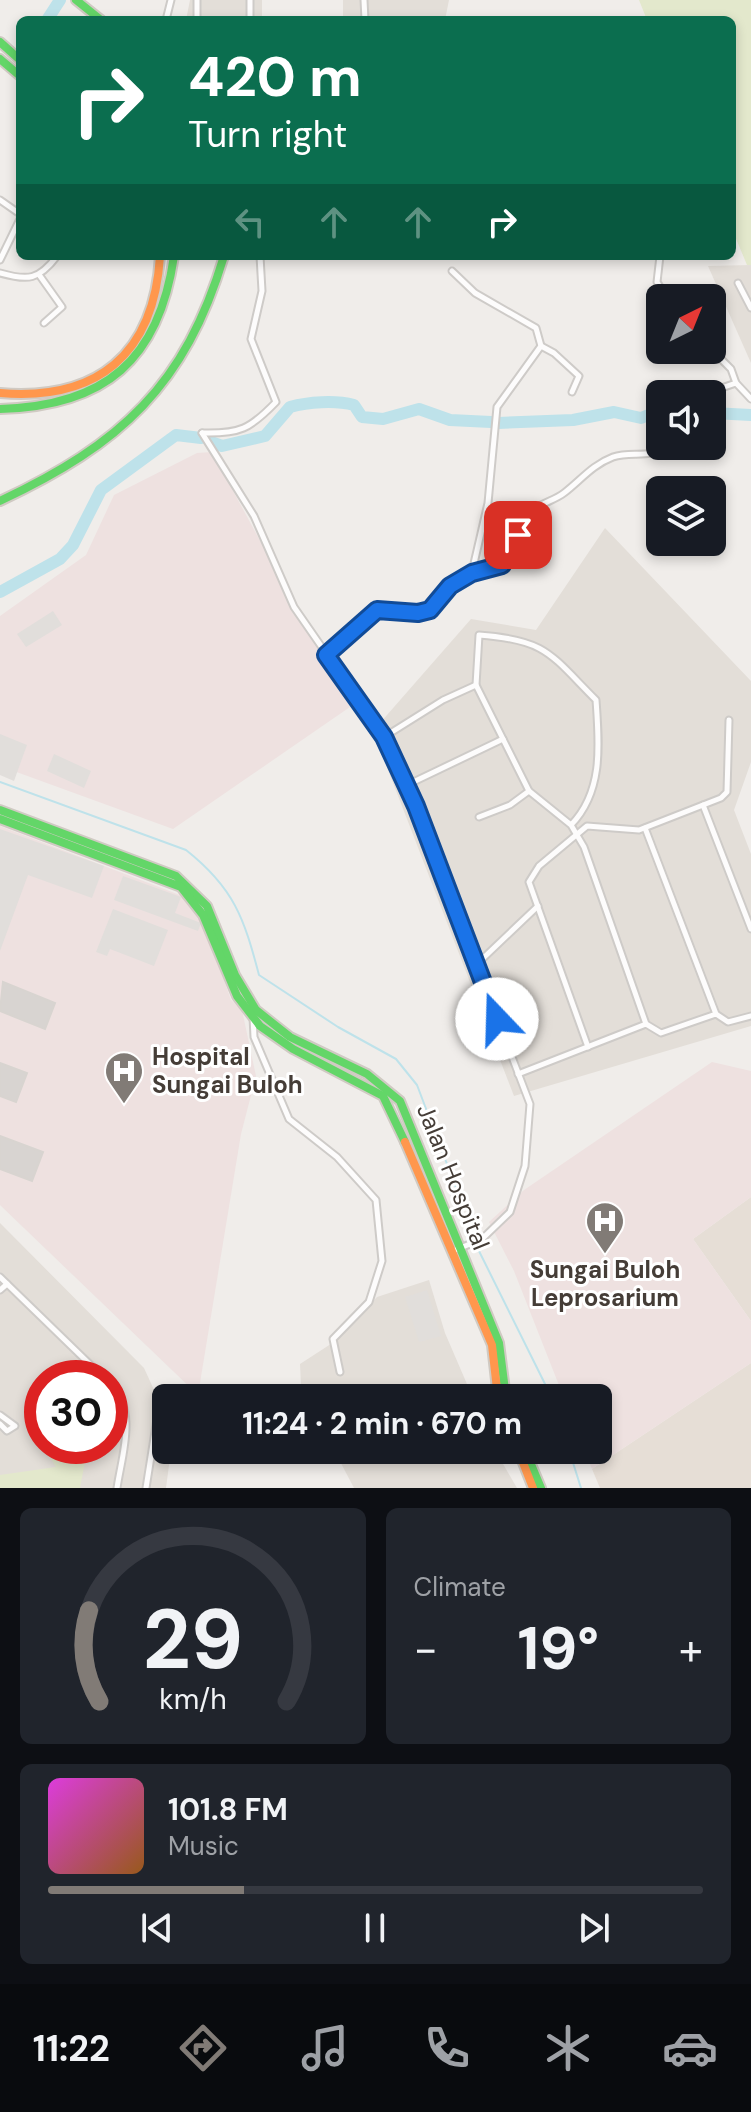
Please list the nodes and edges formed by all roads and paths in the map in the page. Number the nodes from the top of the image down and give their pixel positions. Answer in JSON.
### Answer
{"nodes":[{"id":1,"x":76,"y":0,"type":"edge"},
{"id":2,"x":96,"y":16,"type":"edge"},
{"id":3,"x":0,"y":44,"type":"edge"},
{"id":4,"x":16,"y":58,"type":"edge"},
{"id":5,"x":0,"y":200,"type":"edge"},
{"id":6,"x":16,"y":214,"type":"edge"},
{"id":7,"x":16,"y":226,"type":"edge"},
{"id":8,"x":0,"y":260,"type":"edge"},
{"id":9,"x":54,"y":260,"type":"edge"},
{"id":10,"x":159,"y":260,"type":"edge"},
{"id":11,"x":174,"y":260,"type":"edge"},
{"id":12,"x":222,"y":260,"type":"edge"},
{"id":13,"x":260,"y":260,"type":"edge"},
{"id":14,"x":660,"y":260,"type":"edge"},
{"id":15,"x":452,"y":271,"type":"dead end"},
{"id":16,"x":0,"y":273,"type":"edge"},
{"id":17,"x":40,"y":276,"type":"junction"},
{"id":18,"x":738,"y":283,"type":"dead end"},
{"id":19,"x":658,"y":284,"type":"edge"},
{"id":20,"x":751,"y":308,"type":"edge"},
{"id":21,"x":44,"y":323,"type":"dead end"},
{"id":22,"x":541,"y":346,"type":"junction"},
{"id":23,"x":726,"y":364,"type":"edge"},
{"id":24,"x":736,"y":383,"type":"junction"},
{"id":25,"x":726,"y":386,"type":"edge"},
{"id":26,"x":572,"y":392,"type":"dead end"},
{"id":27,"x":0,"y":393,"type":"edge"},
{"id":28,"x":751,"y":399,"type":"edge"},
{"id":29,"x":0,"y":409,"type":"edge"},
{"id":30,"x":646,"y":455,"type":"edge"},
{"id":31,"x":0,"y":501,"type":"edge"},
{"id":32,"x":472,"y":573,"type":"junction"},
{"id":33,"x":326,"y":655,"type":"junction"},
{"id":34,"x":476,"y":685,"type":"junction"},
{"id":35,"x":729,"y":720,"type":"dead end"},
{"id":36,"x":384,"y":737,"type":"junction"},
{"id":37,"x":503,"y":739,"type":"junction"},
{"id":38,"x":406,"y":785,"type":"junction"},
{"id":39,"x":529,"y":791,"type":"junction"},
{"id":40,"x":703,"y":805,"type":"junction"},
{"id":41,"x":0,"y":810,"type":"edge"},
{"id":42,"x":479,"y":817,"type":"dead end"},
{"id":43,"x":0,"y":819,"type":"edge"},
{"id":44,"x":571,"y":825,"type":"junction"},
{"id":45,"x":645,"y":828,"type":"junction"},
{"id":46,"x":577,"y":834,"type":"junction"},
{"id":47,"x":538,"y":906,"type":"junction"},
{"id":48,"x":751,"y":929,"type":"edge"},
{"id":49,"x":476,"y":965,"type":"junction"},
{"id":50,"x":255,"y":1014,"type":"junction"},
{"id":51,"x":716,"y":1014,"type":"junction"},
{"id":52,"x":751,"y":1016,"type":"edge"},
{"id":53,"x":646,"y":1024,"type":"junction"},
{"id":54,"x":588,"y":1047,"type":"junction"},
{"id":55,"x":518,"y":1074,"type":"junction"},
{"id":56,"x":460,"y":1248,"type":"junction"},
{"id":57,"x":0,"y":1277,"type":"edge"},
{"id":58,"x":7,"y":1284,"type":"junction"},
{"id":59,"x":0,"y":1290,"type":"edge"},
{"id":60,"x":85,"y":1360,"type":"edge"},
{"id":61,"x":340,"y":1372,"type":"dead end"},
{"id":62,"x":499,"y":1384,"type":"edge"},
{"id":63,"x":0,"y":1415,"type":"edge"},
{"id":64,"x":0,"y":1424,"type":"edge"},
{"id":65,"x":152,"y":1450,"type":"edge"},
{"id":66,"x":121,"y":1464,"type":"edge"},
{"id":67,"x":524,"y":1464,"type":"edge"},
{"id":68,"x":531,"y":1464,"type":"edge"},
{"id":69,"x":117,"y":1488,"type":"edge"},
{"id":70,"x":146,"y":1488,"type":"edge"},
{"id":71,"x":533,"y":1488,"type":"edge"},
{"id":72,"x":541,"y":1488,"type":"edge"}],
"edges":[{"from":1,"to":2,"type":"main road"},
{"from":3,"to":4,"type":"main road"},
{"from":5,"to":6,"type":"street"},
{"from":7,"to":8,"type":"street"},
{"from":9,"to":17,"type":"street"},
{"from":10,"to":27,"type":"main road"},
{"from":11,"to":29,"type":"main road"},
{"from":12,"to":31,"type":"main road"},
{"from":13,"to":33,"type":"street"},
{"from":14,"to":19,"type":"street"},
{"from":15,"to":22,"type":"street"},
{"from":16,"to":17,"type":"street"},
{"from":17,"to":21,"type":"street"},
{"from":18,"to":20,"type":"street"},
{"from":22,"to":26,"type":"street"},
{"from":22,"to":32,"type":"street"},
{"from":23,"to":24,"type":"street"},
{"from":24,"to":25,"type":"street"},
{"from":24,"to":28,"type":"street"},
{"from":30,"to":32,"type":"street"},
{"from":32,"to":33,"type":"street"},
{"from":33,"to":36,"type":"street"},
{"from":34,"to":36,"type":"street"},
{"from":34,"to":37,"type":"street"},
{"from":34,"to":44,"type":"street"},
{"from":35,"to":40,"type":"street"},
{"from":36,"to":38,"type":"street"},
{"from":37,"to":38,"type":"street"},
{"from":37,"to":39,"type":"street"},
{"from":38,"to":49,"type":"street"},
{"from":39,"to":42,"type":"street"},
{"from":39,"to":44,"type":"street"},
{"from":40,"to":45,"type":"street"},
{"from":40,"to":48,"type":"street"},
{"from":41,"to":50,"type":"main road","name":"Jalan Hospital"},
{"from":43,"to":50,"type":"main road","name":"Jalan Hospital"},
{"from":44,"to":46,"type":"street"},
{"from":45,"to":46,"type":"street"},
{"from":45,"to":51,"type":"street"},
{"from":46,"to":47,"type":"street"},
{"from":46,"to":53,"type":"street"},
{"from":47,"to":49,"type":"street"},
{"from":47,"to":54,"type":"street"},
{"from":49,"to":55,"type":"street"},
{"from":50,"to":56,"type":"main road","name":"Jalan Hospital"},
{"from":50,"to":61,"type":"street"},
{"from":51,"to":52,"type":"street"},
{"from":51,"to":53,"type":"street"},
{"from":53,"to":54,"type":"street"},
{"from":54,"to":55,"type":"street"},
{"from":55,"to":56,"type":"street"},
{"from":56,"to":62,"type":"main road","name":"Jalan Hospital"},
{"from":57,"to":58,"type":"street"},
{"from":58,"to":59,"type":"street"},
{"from":58,"to":60,"type":"street"},
{"from":63,"to":64,"type":"street"},
{"from":65,"to":70,"type":"street"},
{"from":66,"to":69,"type":"street"},
{"from":67,"to":71,"type":"main road"},
{"from":68,"to":72,"type":"main road"}]}
